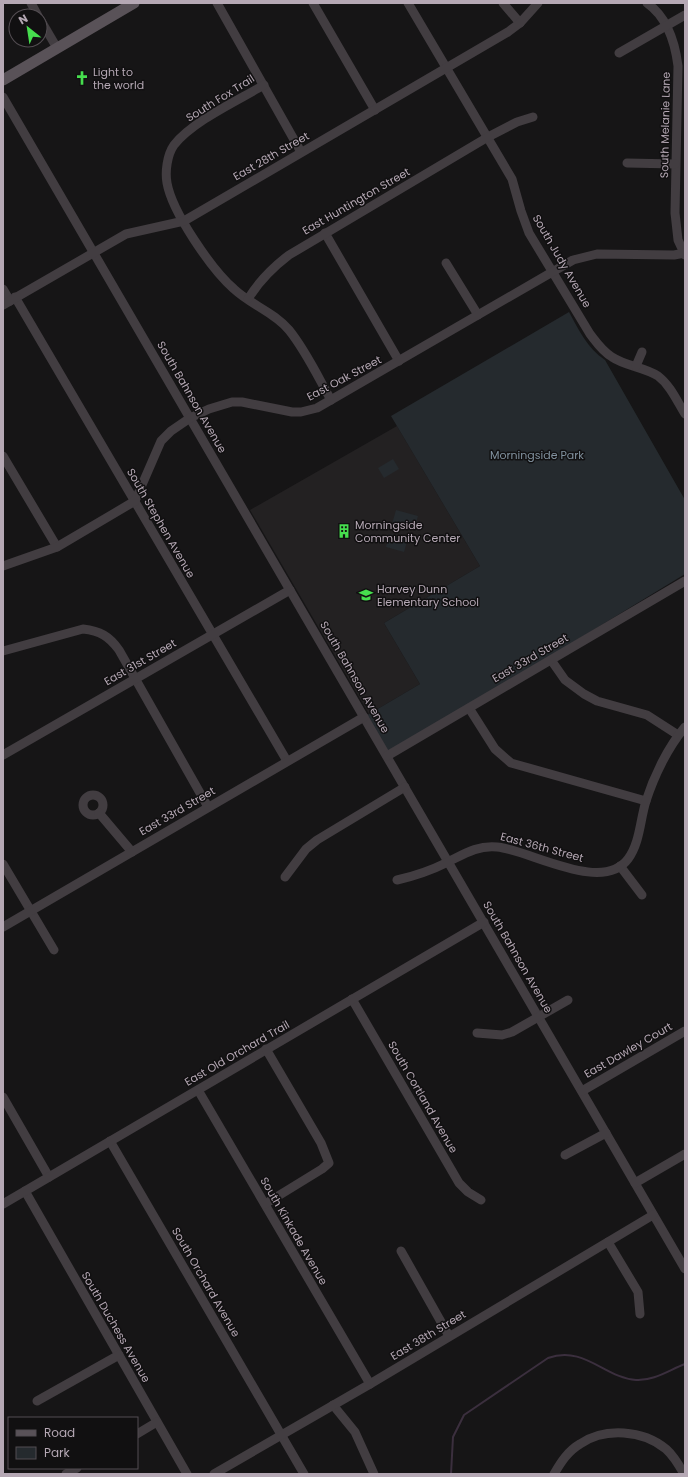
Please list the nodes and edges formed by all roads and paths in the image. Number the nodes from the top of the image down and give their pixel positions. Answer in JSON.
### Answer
{"nodes":[{"id":1,"x":134,"y":3,"type":"edge"},
{"id":2,"x":217,"y":3,"type":"edge"},
{"id":3,"x":313,"y":3,"type":"edge"},
{"id":4,"x":408,"y":3,"type":"edge"},
{"id":5,"x":504,"y":3,"type":"edge"},
{"id":6,"x":538,"y":3,"type":"edge"},
{"id":7,"x":647,"y":3,"type":"edge"},
{"id":8,"x":121,"y":6,"type":"edge"},
{"id":9,"x":685,"y":15,"type":"edge"},
{"id":10,"x":520,"y":23,"type":"junction"},
{"id":11,"x":667,"y":26,"type":"junction"},
{"id":12,"x":48,"y":33,"type":"edge"},
{"id":13,"x":57,"y":48,"type":"junction"},
{"id":14,"x":619,"y":53,"type":"dead end"},
{"id":15,"x":447,"y":69,"type":"junction"},
{"id":16,"x":3,"y":80,"type":"edge"},
{"id":17,"x":264,"y":85,"type":"junction"},
{"id":18,"x":3,"y":97,"type":"edge"},
{"id":19,"x":375,"y":110,"type":"junction"},
{"id":20,"x":533,"y":116,"type":"dead end"},
{"id":21,"x":681,"y":131,"type":"edge"},
{"id":22,"x":488,"y":137,"type":"junction"},
{"id":23,"x":301,"y":152,"type":"junction"},
{"id":24,"x":627,"y":162,"type":"dead end"},
{"id":25,"x":675,"y":164,"type":"junction"},
{"id":26,"x":184,"y":221,"type":"junction"},
{"id":27,"x":325,"y":233,"type":"junction"},
{"id":28,"x":93,"y":252,"type":"junction"},
{"id":29,"x":685,"y":254,"type":"edge"},
{"id":30,"x":446,"y":263,"type":"dead end"},
{"id":31,"x":554,"y":271,"type":"junction"},
{"id":32,"x":3,"y":288,"type":"edge"},
{"id":33,"x":248,"y":299,"type":"junction"},
{"id":34,"x":9,"y":301,"type":"edge"},
{"id":35,"x":478,"y":315,"type":"junction"},
{"id":36,"x":642,"y":352,"type":"dead end"},
{"id":37,"x":400,"y":361,"type":"junction"},
{"id":38,"x":636,"y":366,"type":"junction"},
{"id":39,"x":331,"y":400,"type":"junction"},
{"id":40,"x":685,"y":414,"type":"edge"},
{"id":41,"x":190,"y":418,"type":"junction"},
{"id":42,"x":3,"y":456,"type":"edge"},
{"id":43,"x":7,"y":469,"type":"edge"},
{"id":44,"x":135,"y":501,"type":"junction"},
{"id":45,"x":57,"y":547,"type":"junction"},
{"id":46,"x":3,"y":566,"type":"edge"},
{"id":47,"x":685,"y":581,"type":"edge"},
{"id":48,"x":290,"y":590,"type":"junction"},
{"id":49,"x":212,"y":634,"type":"junction"},
{"id":50,"x":3,"y":651,"type":"edge"},
{"id":51,"x":551,"y":660,"type":"junction"},
{"id":52,"x":134,"y":679,"type":"junction"},
{"id":53,"x":469,"y":708,"type":"junction"},
{"id":54,"x":364,"y":717,"type":"junction"},
{"id":55,"x":685,"y":727,"type":"edge"},
{"id":56,"x":678,"y":735,"type":"junction"},
{"id":57,"x":3,"y":755,"type":"edge"},
{"id":58,"x":387,"y":756,"type":"junction"},
{"id":59,"x":287,"y":761,"type":"junction"},
{"id":60,"x":405,"y":787,"type":"junction"},
{"id":61,"x":646,"y":801,"type":"junction"},
{"id":62,"x":208,"y":807,"type":"junction"},
{"id":63,"x":99,"y":813,"type":"dead end"},
{"id":64,"x":132,"y":852,"type":"junction"},
{"id":65,"x":448,"y":862,"type":"junction"},
{"id":66,"x":3,"y":864,"type":"edge"},
{"id":67,"x":620,"y":866,"type":"junction"},
{"id":68,"x":286,"y":877,"type":"dead end"},
{"id":69,"x":397,"y":880,"type":"dead end"},
{"id":70,"x":642,"y":895,"type":"dead end"},
{"id":71,"x":31,"y":911,"type":"junction"},
{"id":72,"x":484,"y":922,"type":"junction"},
{"id":73,"x":3,"y":927,"type":"edge"},
{"id":74,"x":54,"y":950,"type":"dead end"},
{"id":75,"x":352,"y":999,"type":"junction"},
{"id":76,"x":568,"y":1000,"type":"dead end"},
{"id":77,"x":539,"y":1017,"type":"junction"},
{"id":78,"x":685,"y":1031,"type":"edge"},
{"id":79,"x":477,"y":1033,"type":"dead end"},
{"id":80,"x":266,"y":1049,"type":"junction"},
{"id":81,"x":198,"y":1090,"type":"junction"},
{"id":82,"x":582,"y":1091,"type":"junction"},
{"id":83,"x":3,"y":1097,"type":"edge"},
{"id":84,"x":606,"y":1133,"type":"junction"},
{"id":85,"x":110,"y":1141,"type":"junction"},
{"id":86,"x":685,"y":1154,"type":"edge"},
{"id":87,"x":565,"y":1155,"type":"dead end"},
{"id":88,"x":49,"y":1176,"type":"junction"},
{"id":89,"x":635,"y":1183,"type":"junction"},
{"id":90,"x":25,"y":1191,"type":"junction"},
{"id":91,"x":481,"y":1200,"type":"dead end"},
{"id":92,"x":3,"y":1204,"type":"edge"},
{"id":93,"x":265,"y":1204,"type":"junction"},
{"id":94,"x":653,"y":1215,"type":"junction"},
{"id":95,"x":608,"y":1242,"type":"junction"},
{"id":96,"x":401,"y":1251,"type":"dead end"},
{"id":97,"x":685,"y":1269,"type":"edge"},
{"id":98,"x":640,"y":1314,"type":"dead end"},
{"id":99,"x":449,"y":1336,"type":"junction"},
{"id":100,"x":119,"y":1355,"type":"junction"},
{"id":101,"x":370,"y":1384,"type":"junction"},
{"id":102,"x":37,"y":1401,"type":"dead end"},
{"id":103,"x":333,"y":1405,"type":"junction"},
{"id":104,"x":157,"y":1422,"type":"junction"},
{"id":105,"x":138,"y":1433,"type":"edge"},
{"id":106,"x":282,"y":1435,"type":"junction"},
{"id":107,"x":75,"y":1469,"type":"edge"},
{"id":108,"x":66,"y":1474,"type":"edge"},
{"id":109,"x":187,"y":1474,"type":"edge"},
{"id":110,"x":214,"y":1474,"type":"edge"},
{"id":111,"x":304,"y":1474,"type":"edge"},
{"id":112,"x":374,"y":1474,"type":"edge"},
{"id":113,"x":554,"y":1474,"type":"edge"},
{"id":114,"x":684,"y":1474,"type":"edge"}],
"edges":[{"from":1,"to":8,"type":"main road"},
{"from":2,"to":17,"type":"street"},
{"from":3,"to":19,"type":"street"},
{"from":4,"to":15,"type":"street","name":"South Judy Avenue"},
{"from":5,"to":10,"type":"street"},
{"from":6,"to":10,"type":"street","name":"East 28th Street"},
{"from":7,"to":11,"type":"street","name":"South Melanie Lane"},
{"from":8,"to":13,"type":"main road"},
{"from":9,"to":11,"type":"street"},
{"from":10,"to":15,"type":"street","name":"East 28th Street"},
{"from":11,"to":14,"type":"street"},
{"from":11,"to":21,"type":"street","name":"South Melanie Lane"},
{"from":12,"to":13,"type":"street"},
{"from":13,"to":16,"type":"main road"},
{"from":15,"to":19,"type":"street","name":"East 28th Street"},
{"from":15,"to":22,"type":"street","name":"South Judy Avenue"},
{"from":17,"to":23,"type":"street"},
{"from":17,"to":26,"type":"street","name":"South Fox Trail"},
{"from":18,"to":28,"type":"street","name":"South Bahnson Avenue"},
{"from":19,"to":23,"type":"street","name":"East 28th Street"},
{"from":20,"to":22,"type":"street","name":"East Huntington Street"},
{"from":21,"to":25,"type":"street","name":"South Melanie Lane"},
{"from":22,"to":27,"type":"street","name":"East Huntington Street"},
{"from":22,"to":31,"type":"street","name":"South Judy Avenue"},
{"from":23,"to":26,"type":"street","name":"East 28th Street"},
{"from":24,"to":25,"type":"street"},
{"from":25,"to":29,"type":"street","name":"South Melanie Lane"},
{"from":26,"to":28,"type":"street","name":"East 28th Street"},
{"from":26,"to":33,"type":"street","name":"South Fox Trail"},
{"from":27,"to":33,"type":"street","name":"East Huntington Street"},
{"from":27,"to":37,"type":"street"},
{"from":28,"to":34,"type":"street","name":"East 28th Street"},
{"from":28,"to":41,"type":"street","name":"South Bahnson Avenue"},
{"from":29,"to":31,"type":"street","name":"East Oak Street"},
{"from":30,"to":35,"type":"street"},
{"from":31,"to":35,"type":"street","name":"East Oak Street"},
{"from":31,"to":38,"type":"street","name":"South Judy Avenue"},
{"from":32,"to":34,"type":"street","name":"South Stephen Avenue"},
{"from":33,"to":39,"type":"street","name":"South Fox Trail"},
{"from":34,"to":44,"type":"street","name":"South Stephen Avenue"},
{"from":35,"to":37,"type":"street","name":"East Oak Street"},
{"from":36,"to":38,"type":"street"},
{"from":37,"to":39,"type":"street","name":"East Oak Street"},
{"from":38,"to":40,"type":"street","name":"South Judy Avenue"},
{"from":39,"to":41,"type":"street","name":"East Oak Street"},
{"from":41,"to":44,"type":"street","name":"East Oak Street"},
{"from":41,"to":48,"type":"street","name":"South Bahnson Avenue"},
{"from":42,"to":43,"type":"street"},
{"from":43,"to":45,"type":"street"},
{"from":44,"to":45,"type":"street"},
{"from":44,"to":49,"type":"street","name":"South Stephen Avenue"},
{"from":45,"to":46,"type":"street"},
{"from":47,"to":51,"type":"street","name":"East 33rd Street"},
{"from":48,"to":49,"type":"street","name":"East 31st Street"},
{"from":48,"to":54,"type":"street","name":"South Bahnson Avenue"},
{"from":49,"to":52,"type":"street","name":"East 31st Street"},
{"from":49,"to":59,"type":"street","name":"South Stephen Avenue"},
{"from":50,"to":52,"type":"street"},
{"from":51,"to":53,"type":"street","name":"East 33rd Street"},
{"from":51,"to":56,"type":"street"},
{"from":52,"to":57,"type":"street","name":"East 31st Street"},
{"from":52,"to":62,"type":"street"},
{"from":53,"to":58,"type":"street","name":"East 33rd Street"},
{"from":53,"to":61,"type":"street"},
{"from":54,"to":58,"type":"street","name":"South Bahnson Avenue"},
{"from":54,"to":59,"type":"street","name":"East 33rd Street"},
{"from":55,"to":56,"type":"street"},
{"from":56,"to":61,"type":"street"},
{"from":58,"to":60,"type":"street","name":"South Bahnson Avenue"},
{"from":59,"to":62,"type":"street","name":"East 33rd Street"},
{"from":60,"to":65,"type":"street","name":"South Bahnson Avenue"},
{"from":60,"to":68,"type":"street"},
{"from":61,"to":67,"type":"street"},
{"from":62,"to":64,"type":"street","name":"East 33rd Street"},
{"from":63,"to":64,"type":"street"},
{"from":64,"to":71,"type":"street","name":"East 33rd Street"},
{"from":65,"to":67,"type":"street","name":"East 36th Street"},
{"from":65,"to":69,"type":"street","name":"East 36th Street"},
{"from":65,"to":72,"type":"street","name":"South Bahnson Avenue"},
{"from":66,"to":71,"type":"street"},
{"from":67,"to":70,"type":"street"},
{"from":71,"to":73,"type":"street","name":"East 33rd Street"},
{"from":71,"to":74,"type":"street"},
{"from":72,"to":75,"type":"street","name":"East Old Orchard Trail"},
{"from":72,"to":77,"type":"street","name":"South Bahnson Avenue"},
{"from":75,"to":80,"type":"street","name":"East Old Orchard Trail"},
{"from":75,"to":91,"type":"street","name":"South Cortland Avenue"},
{"from":76,"to":77,"type":"street"},
{"from":77,"to":79,"type":"street"},
{"from":77,"to":82,"type":"street","name":"South Bahnson Avenue"},
{"from":78,"to":82,"type":"street","name":"East Dawley Court"},
{"from":80,"to":81,"type":"street","name":"East Old Orchard Trail"},
{"from":80,"to":93,"type":"street"},
{"from":81,"to":85,"type":"street","name":"East Old Orchard Trail"},
{"from":81,"to":93,"type":"street","name":"South Kinkade Avenue"},
{"from":82,"to":84,"type":"street","name":"South Bahnson Avenue"},
{"from":83,"to":88,"type":"street"},
{"from":84,"to":87,"type":"street"},
{"from":84,"to":89,"type":"street","name":"South Bahnson Avenue"},
{"from":85,"to":88,"type":"street","name":"East Old Orchard Trail"},
{"from":85,"to":106,"type":"street","name":"South Orchard Avenue"},
{"from":86,"to":89,"type":"street"},
{"from":88,"to":90,"type":"street","name":"East Old Orchard Trail"},
{"from":89,"to":94,"type":"street","name":"South Bahnson Avenue"},
{"from":90,"to":92,"type":"street","name":"East Old Orchard Trail"},
{"from":90,"to":100,"type":"street","name":"South Duchess Avenue"},
{"from":93,"to":101,"type":"street","name":"South Kinkade Avenue"},
{"from":94,"to":95,"type":"street","name":"East 38th Street"},
{"from":94,"to":97,"type":"street","name":"South Bahnson Avenue"},
{"from":95,"to":98,"type":"street"},
{"from":95,"to":99,"type":"street","name":"East 38th Street"},
{"from":96,"to":99,"type":"street"},
{"from":99,"to":101,"type":"street","name":"East 38th Street"},
{"from":100,"to":102,"type":"street"},
{"from":100,"to":104,"type":"street","name":"South Duchess Avenue"},
{"from":101,"to":103,"type":"street","name":"East 38th Street"},
{"from":103,"to":106,"type":"street","name":"East 38th Street"},
{"from":103,"to":112,"type":"street"},
{"from":104,"to":105,"type":"street"},
{"from":104,"to":109,"type":"street","name":"South Duchess Avenue"},
{"from":106,"to":110,"type":"street","name":"East 38th Street"},
{"from":106,"to":111,"type":"street","name":"South Orchard Avenue"},
{"from":107,"to":108,"type":"street"},
{"from":113,"to":114,"type":"street"}]}
